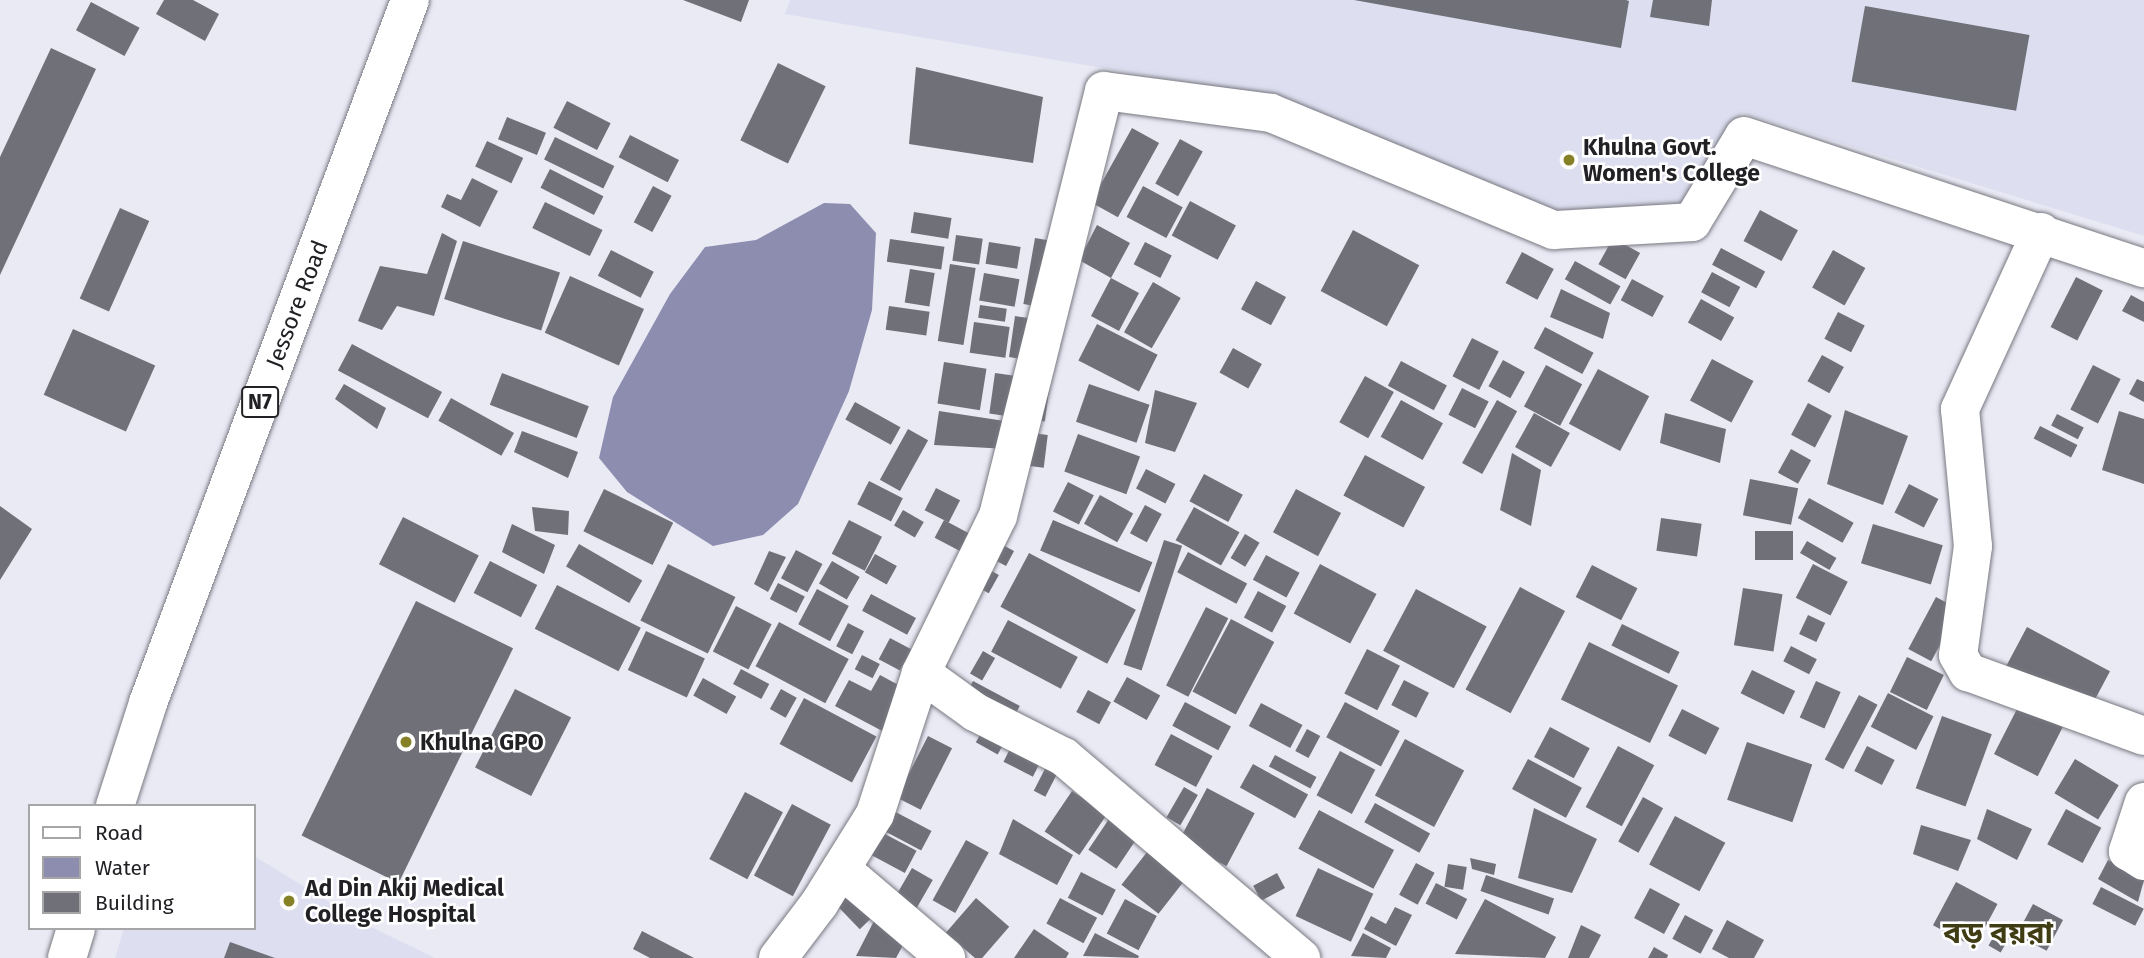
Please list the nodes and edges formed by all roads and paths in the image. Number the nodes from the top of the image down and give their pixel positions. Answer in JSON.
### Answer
{"nodes":[{"id":1,"x":411,"y":0,"type":"edge"},
{"id":2,"x":2041,"y":232,"type":"junction"},
{"id":3,"x":2144,"y":268,"type":"edge"},
{"id":4,"x":921,"y":673,"type":"junction"},
{"id":5,"x":2144,"y":736,"type":"edge"},
{"id":6,"x":2144,"y":802,"type":"edge"},
{"id":7,"x":116,"y":804,"type":"edge"},
{"id":8,"x":2144,"y":861,"type":"edge"},
{"id":9,"x":841,"y":869,"type":"junction"},
{"id":10,"x":75,"y":930,"type":"edge"},
{"id":11,"x":67,"y":958,"type":"edge"},
{"id":12,"x":778,"y":958,"type":"edge"},
{"id":13,"x":946,"y":958,"type":"edge"},
{"id":14,"x":1301,"y":958,"type":"edge"}],
"edges":[{"from":1,"to":7,"type":"main road","name":"Jessore Road","number":"N7"},
{"from":2,"to":3,"type":"main road"},
{"from":2,"to":4,"type":"main road"},
{"from":2,"to":5,"type":"main road"},
{"from":4,"to":9,"type":"main road"},
{"from":4,"to":14,"type":"main road"},
{"from":6,"to":8,"type":"main road"},
{"from":9,"to":12,"type":"main road"},
{"from":9,"to":13,"type":"main road"},
{"from":10,"to":11,"type":"main road"}]}
